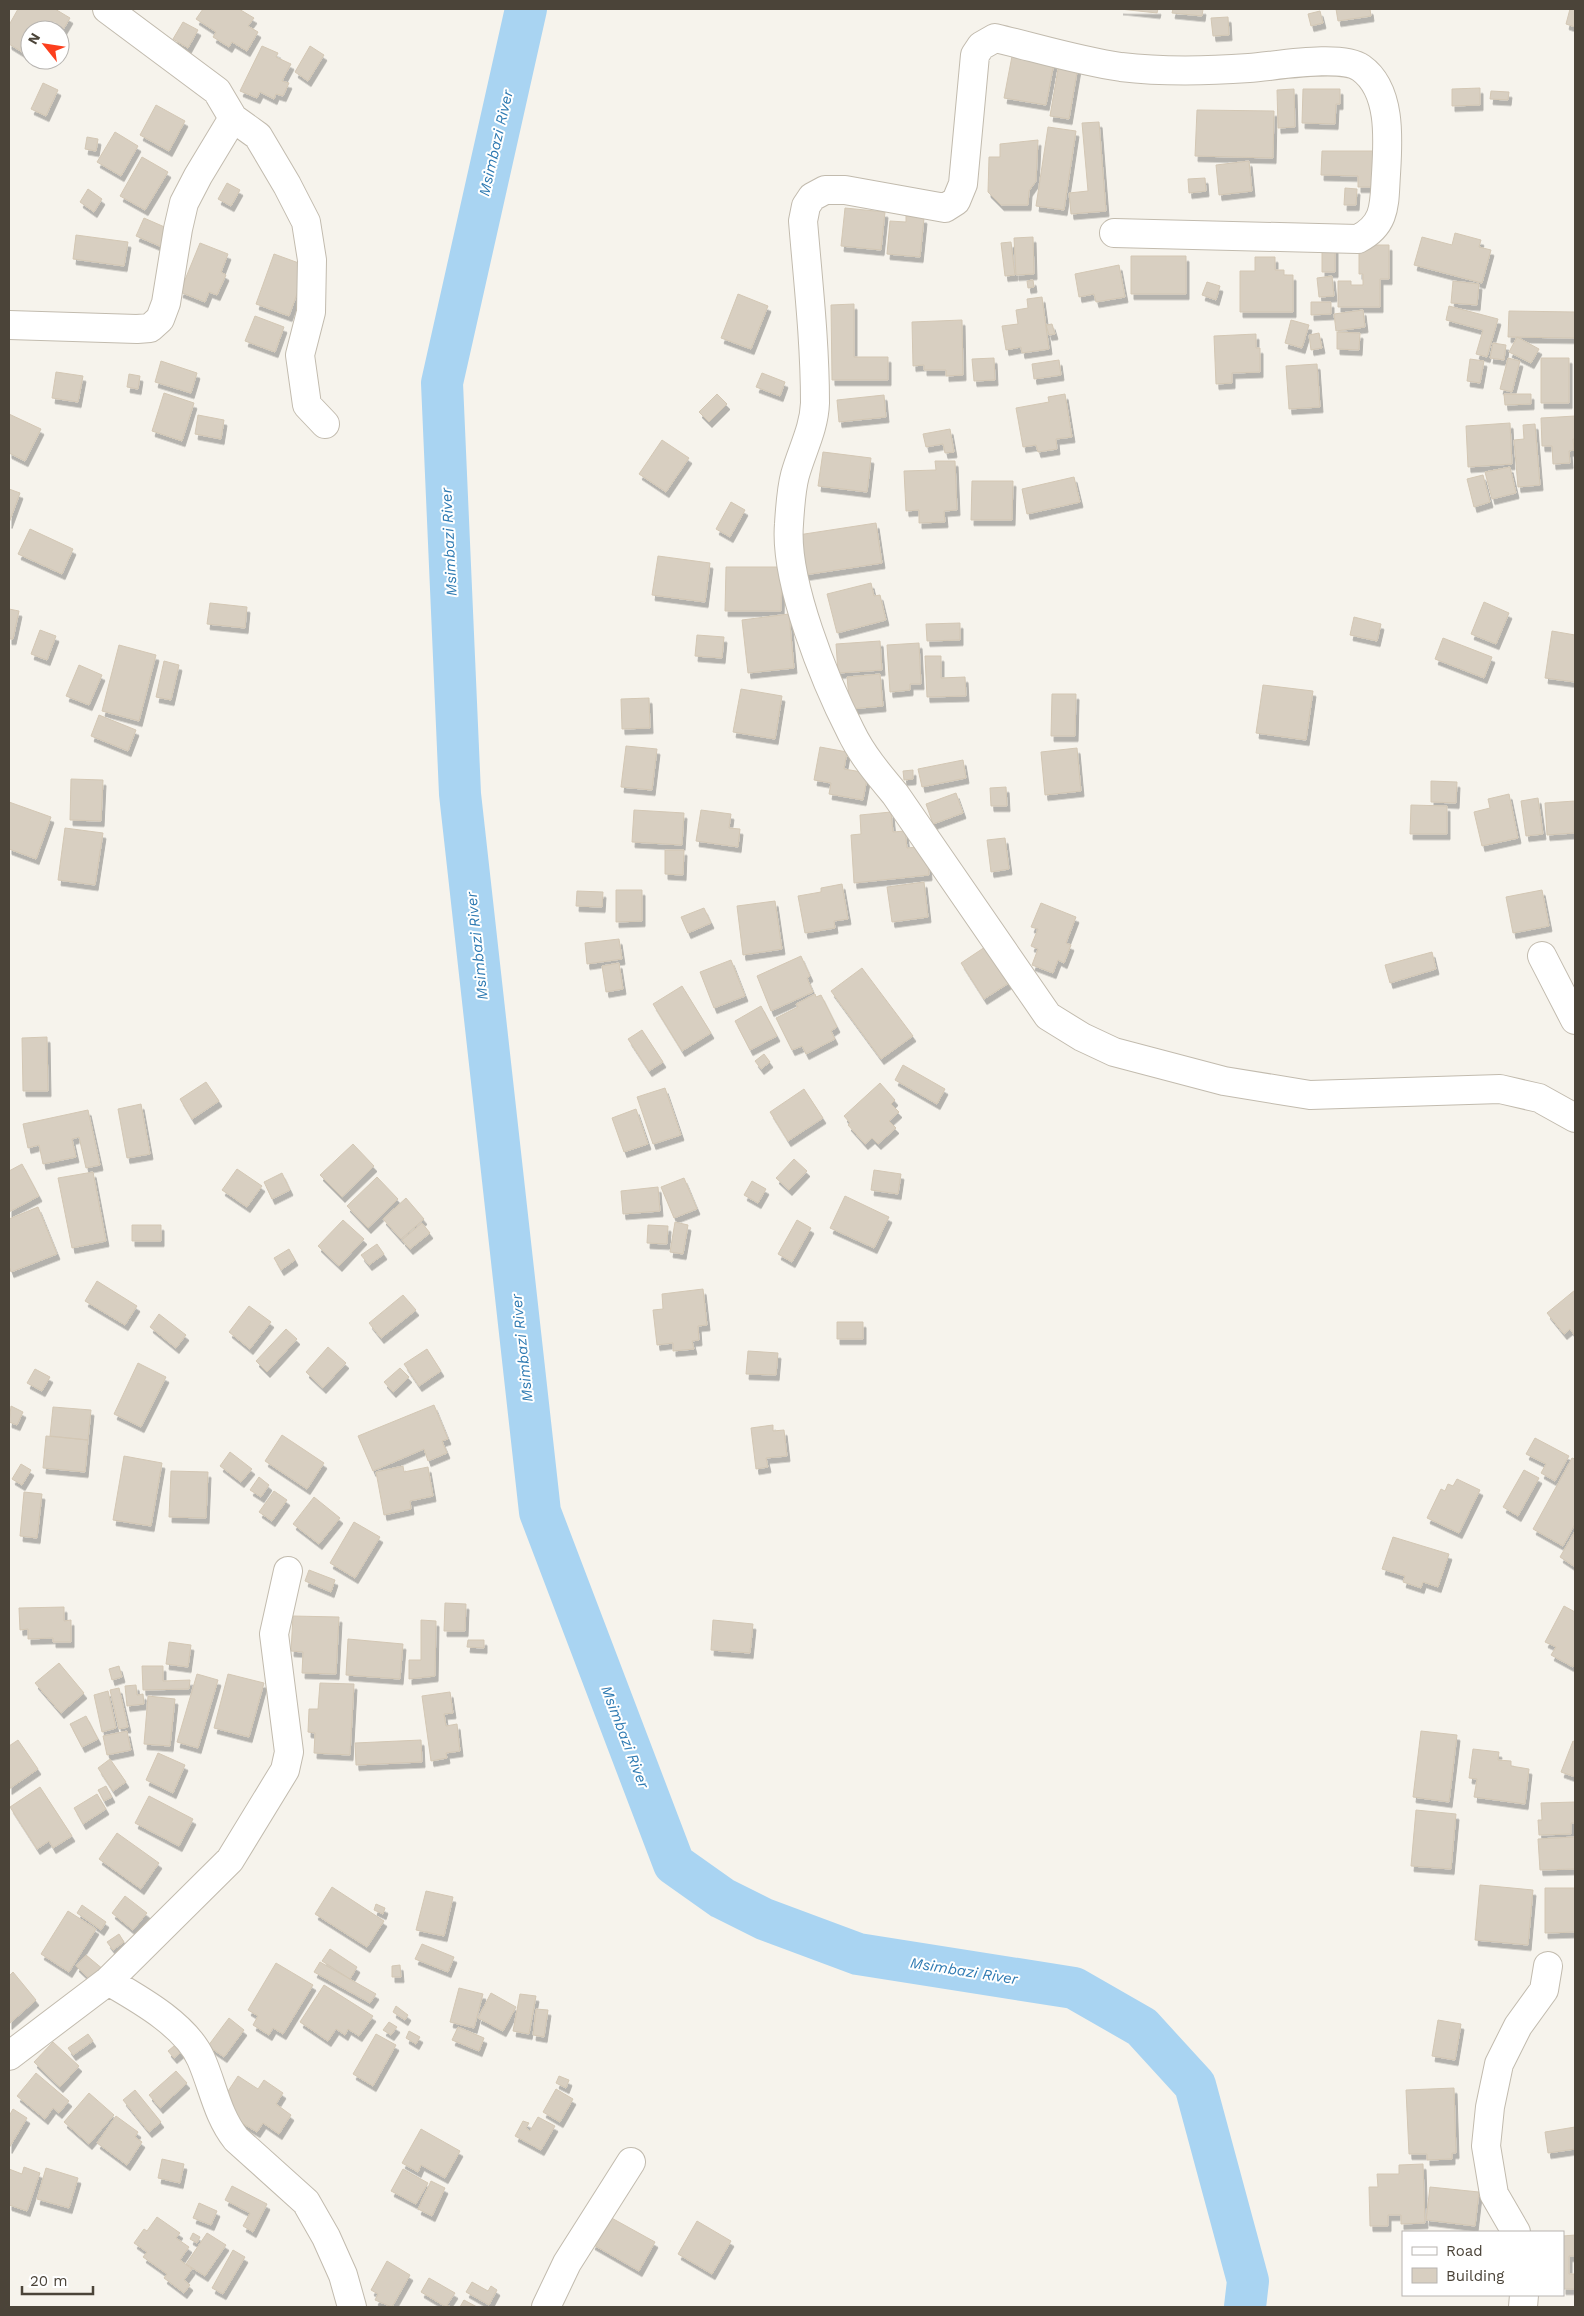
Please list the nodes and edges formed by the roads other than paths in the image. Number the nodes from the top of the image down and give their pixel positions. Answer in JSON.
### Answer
{"nodes":[{"id":1,"x":107,"y":9,"type":"edge"},
{"id":2,"x":233,"y":118,"type":"junction"},
{"id":3,"x":1114,"y":233,"type":"dead end"},
{"id":4,"x":9,"y":325,"type":"edge"},
{"id":5,"x":325,"y":424,"type":"dead end"},
{"id":6,"x":1542,"y":956,"type":"dead end"},
{"id":7,"x":1575,"y":1020,"type":"edge"},
{"id":8,"x":1575,"y":1118,"type":"edge"},
{"id":9,"x":288,"y":1571,"type":"dead end"},
{"id":10,"x":1548,"y":1966,"type":"dead end"},
{"id":11,"x":108,"y":1981,"type":"junction"},
{"id":12,"x":9,"y":2056,"type":"edge"},
{"id":13,"x":631,"y":2162,"type":"dead end"},
{"id":14,"x":1515,"y":2231,"type":"edge"},
{"id":15,"x":352,"y":2307,"type":"edge"},
{"id":16,"x":546,"y":2307,"type":"edge"}],
"edges":[{"from":1,"to":2,"type":"street"},
{"from":2,"to":4,"type":"street"},
{"from":2,"to":5,"type":"street"},
{"from":3,"to":8,"type":"street"},
{"from":6,"to":7,"type":"street"},
{"from":9,"to":11,"type":"street"},
{"from":10,"to":14,"type":"street"},
{"from":11,"to":12,"type":"street"},
{"from":11,"to":15,"type":"street"},
{"from":13,"to":16,"type":"street"}]}
